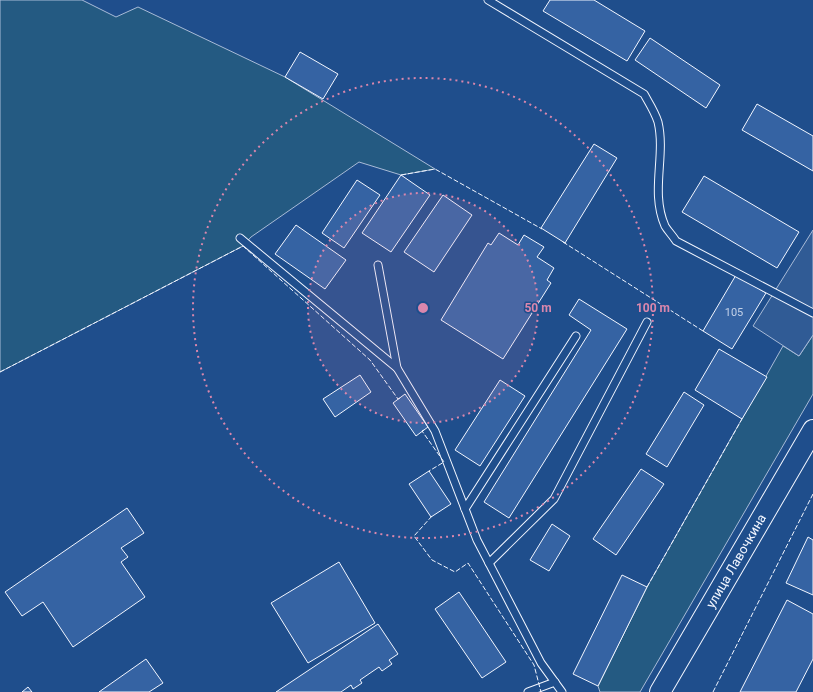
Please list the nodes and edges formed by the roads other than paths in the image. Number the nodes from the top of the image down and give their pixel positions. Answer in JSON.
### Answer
{"nodes":[{"id":1,"x":488,"y":0,"type":"edge"},
{"id":2,"x":240,"y":238,"type":"dead end"},
{"id":3,"x":378,"y":265,"type":"dead end"},
{"id":4,"x":813,"y":313,"type":"edge"},
{"id":5,"x":648,"y":322,"type":"dead end"},
{"id":6,"x":576,"y":336,"type":"dead end"},
{"id":7,"x":397,"y":368,"type":"junction"},
{"id":8,"x":813,"y":430,"type":"edge"},
{"id":9,"x":465,"y":509,"type":"junction"},
{"id":10,"x":489,"y":563,"type":"junction"},
{"id":11,"x":555,"y":682,"type":"junction"},
{"id":12,"x":528,"y":692,"type":"edge"},
{"id":13,"x":562,"y":692,"type":"edge"},
{"id":14,"x":660,"y":692,"type":"edge"}],
"edges":[{"from":1,"to":4,"type":"lane"},
{"from":2,"to":7,"type":"lane"},
{"from":3,"to":7,"type":"lane"},
{"from":5,"to":10,"type":"lane"},
{"from":6,"to":9,"type":"lane"},
{"from":7,"to":9,"type":"lane"},
{"from":8,"to":14,"type":"main road","name":"улица Лавочкина"},
{"from":9,"to":10,"type":"lane"},
{"from":10,"to":11,"type":"lane"},
{"from":11,"to":12,"type":"lane"},
{"from":11,"to":13,"type":"lane"}]}
